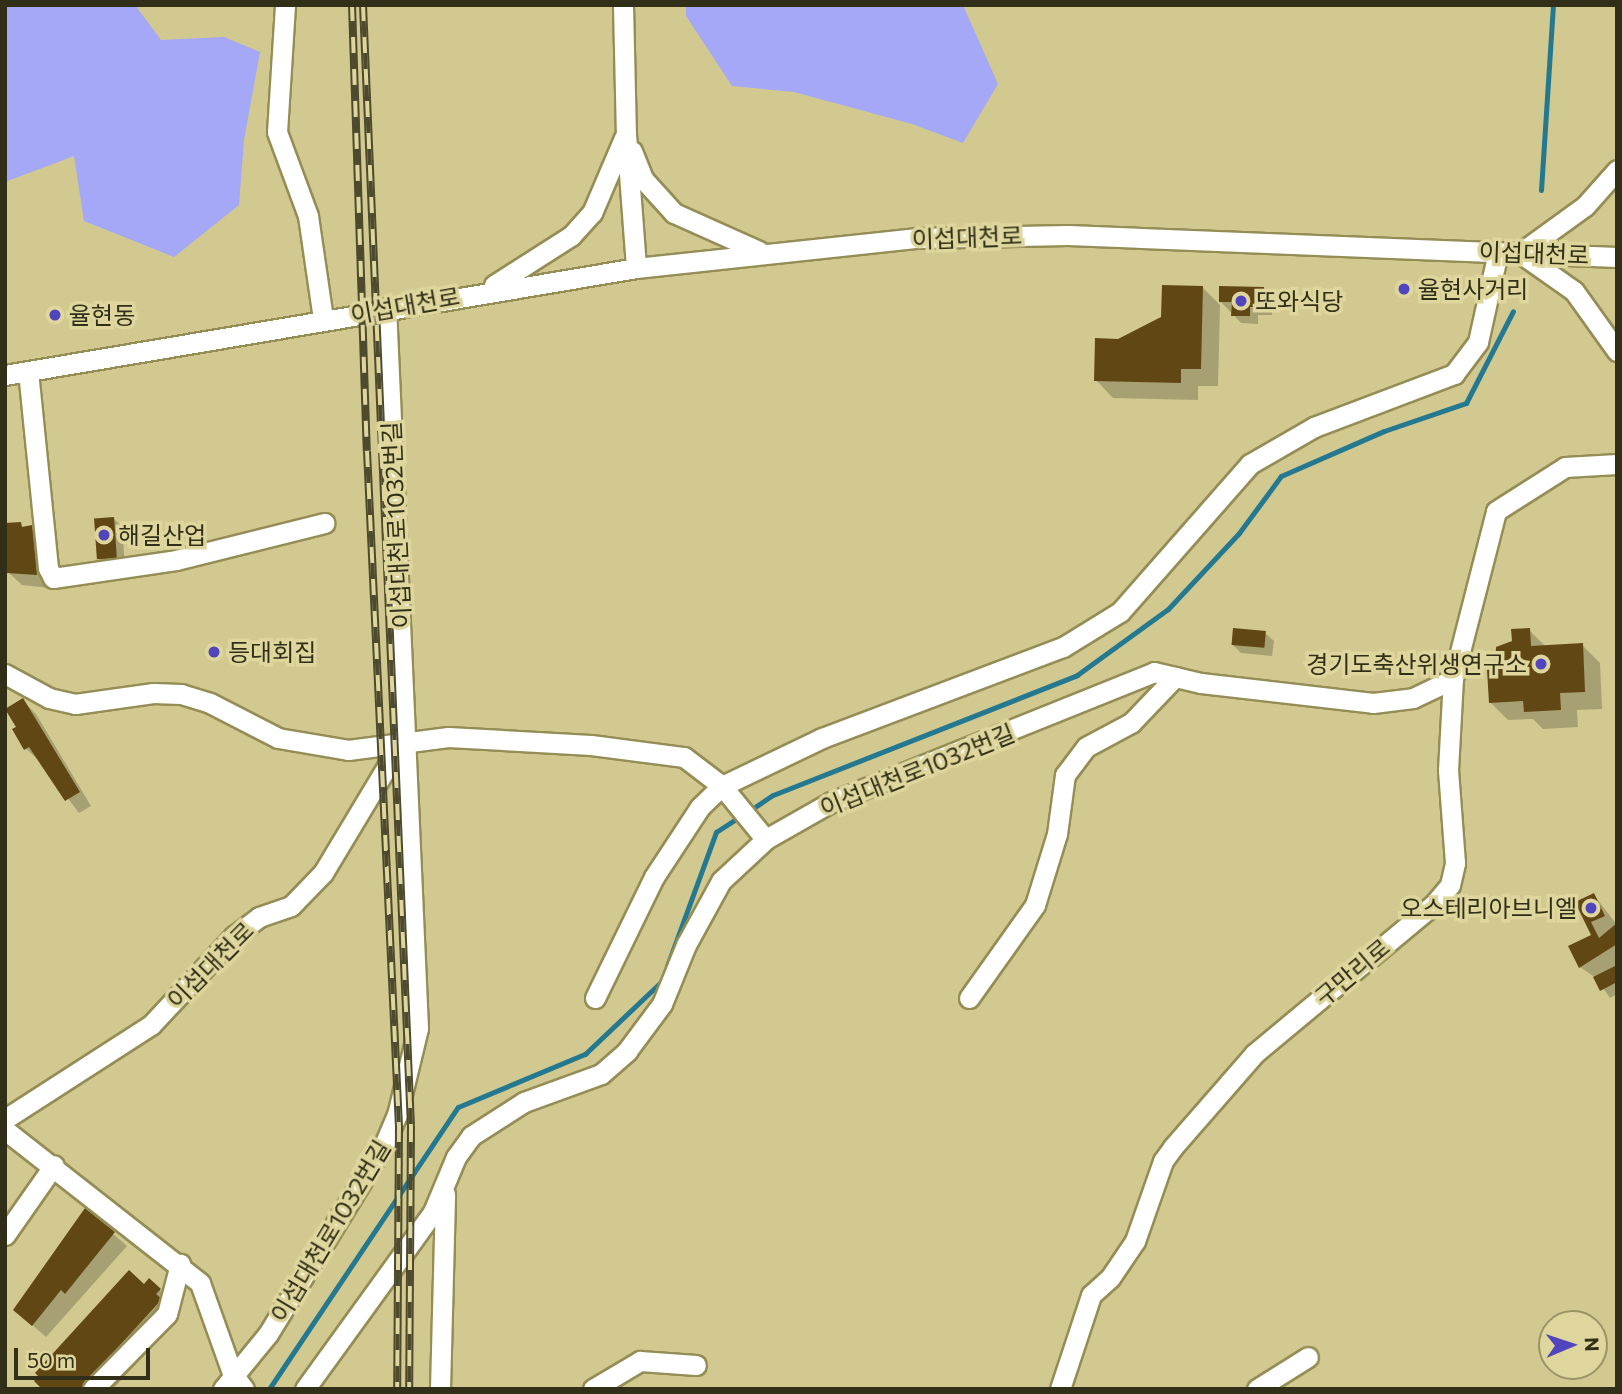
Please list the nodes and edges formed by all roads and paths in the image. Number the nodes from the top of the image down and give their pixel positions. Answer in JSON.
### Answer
{"nodes":[{"id":1,"x":285,"y":5,"type":"edge"},
{"id":2,"x":623,"y":5,"type":"edge"},
{"id":3,"x":626,"y":134,"type":"junction"},
{"id":4,"x":1617,"y":170,"type":"edge"},
{"id":5,"x":761,"y":252,"type":"junction"},
{"id":6,"x":1498,"y":252,"type":"junction"},
{"id":7,"x":1520,"y":253,"type":"junction"},
{"id":8,"x":1617,"y":257,"type":"edge"},
{"id":9,"x":636,"y":268,"type":"junction"},
{"id":10,"x":484,"y":291,"type":"junction"},
{"id":11,"x":386,"y":308,"type":"junction"},
{"id":12,"x":323,"y":319,"type":"junction"},
{"id":13,"x":1617,"y":351,"type":"edge"},
{"id":14,"x":28,"y":371,"type":"junction"},
{"id":15,"x":5,"y":375,"type":"edge"},
{"id":16,"x":1617,"y":464,"type":"edge"},
{"id":17,"x":324,"y":523,"type":"dead end"},
{"id":18,"x":5,"y":674,"type":"edge"},
{"id":19,"x":1175,"y":677,"type":"junction"},
{"id":20,"x":1453,"y":679,"type":"junction"},
{"id":21,"x":403,"y":743,"type":"junction"},
{"id":22,"x":725,"y":790,"type":"junction"},
{"id":23,"x":762,"y":835,"type":"dead end"},
{"id":24,"x":595,"y":998,"type":"dead end"},
{"id":25,"x":969,"y":998,"type":"dead end"},
{"id":26,"x":5,"y":1119,"type":"edge"},
{"id":27,"x":5,"y":1130,"type":"edge"},
{"id":28,"x":54,"y":1165,"type":"junction"},
{"id":29,"x":445,"y":1182,"type":"junction"},
{"id":30,"x":5,"y":1235,"type":"edge"},
{"id":31,"x":180,"y":1264,"type":"junction"},
{"id":32,"x":1308,"y":1357,"type":"dead end"},
{"id":33,"x":696,"y":1365,"type":"dead end"},
{"id":34,"x":234,"y":1383,"type":"edge"},
{"id":35,"x":93,"y":1389,"type":"edge"},
{"id":36,"x":305,"y":1389,"type":"edge"},
{"id":37,"x":440,"y":1389,"type":"edge"},
{"id":38,"x":593,"y":1389,"type":"edge"},
{"id":39,"x":1060,"y":1389,"type":"edge"},
{"id":40,"x":1257,"y":1389,"type":"edge"}],
"edges":[{"from":1,"to":12,"type":"street","name":"이섭대천로"},
{"from":2,"to":3,"type":"street"},
{"from":3,"to":5,"type":"street"},
{"from":3,"to":9,"type":"street"},
{"from":3,"to":10,"type":"street"},
{"from":4,"to":7,"type":"street"},
{"from":5,"to":6,"type":"street","name":"이섭대천로"},
{"from":5,"to":9,"type":"street","name":"이섭대천로"},
{"from":6,"to":7,"type":"street","name":"이섭대천로"},
{"from":6,"to":22,"type":"street"},
{"from":7,"to":8,"type":"street","name":"이섭대천로"},
{"from":7,"to":13,"type":"street"},
{"from":9,"to":10,"type":"street","name":"이섭대천로"},
{"from":10,"to":11,"type":"street","name":"이섭대천로"},
{"from":11,"to":12,"type":"street","name":"이섭대천로"},
{"from":11,"to":21,"type":"street","name":"이섭대천로1032번길"},
{"from":12,"to":14,"type":"street","name":"이섭대천로"},
{"from":14,"to":15,"type":"street","name":"이섭대천로"},
{"from":14,"to":17,"type":"street"},
{"from":16,"to":20,"type":"street","name":"구만리로"},
{"from":18,"to":21,"type":"street"},
{"from":19,"to":20,"type":"street","name":"이섭대천로1032번길"},
{"from":19,"to":25,"type":"street"},
{"from":19,"to":29,"type":"street","name":"이섭대천로1032번길"},
{"from":20,"to":39,"type":"street","name":"구만리로"},
{"from":21,"to":22,"type":"street"},
{"from":21,"to":26,"type":"street","name":"이섭대천로"},
{"from":21,"to":34,"type":"street","name":"이섭대천로1032번길"},
{"from":22,"to":23,"type":"street"},
{"from":22,"to":24,"type":"street"},
{"from":27,"to":28,"type":"street","name":"이섭대천로1032번길"},
{"from":28,"to":30,"type":"street"},
{"from":28,"to":31,"type":"street","name":"이섭대천로1032번길"},
{"from":29,"to":36,"type":"street","name":"이섭대천로1032번길"},
{"from":29,"to":37,"type":"street"},
{"from":31,"to":34,"type":"street","name":"이섭대천로1032번길"},
{"from":31,"to":35,"type":"street"},
{"from":32,"to":40,"type":"street"},
{"from":33,"to":38,"type":"street"}]}
